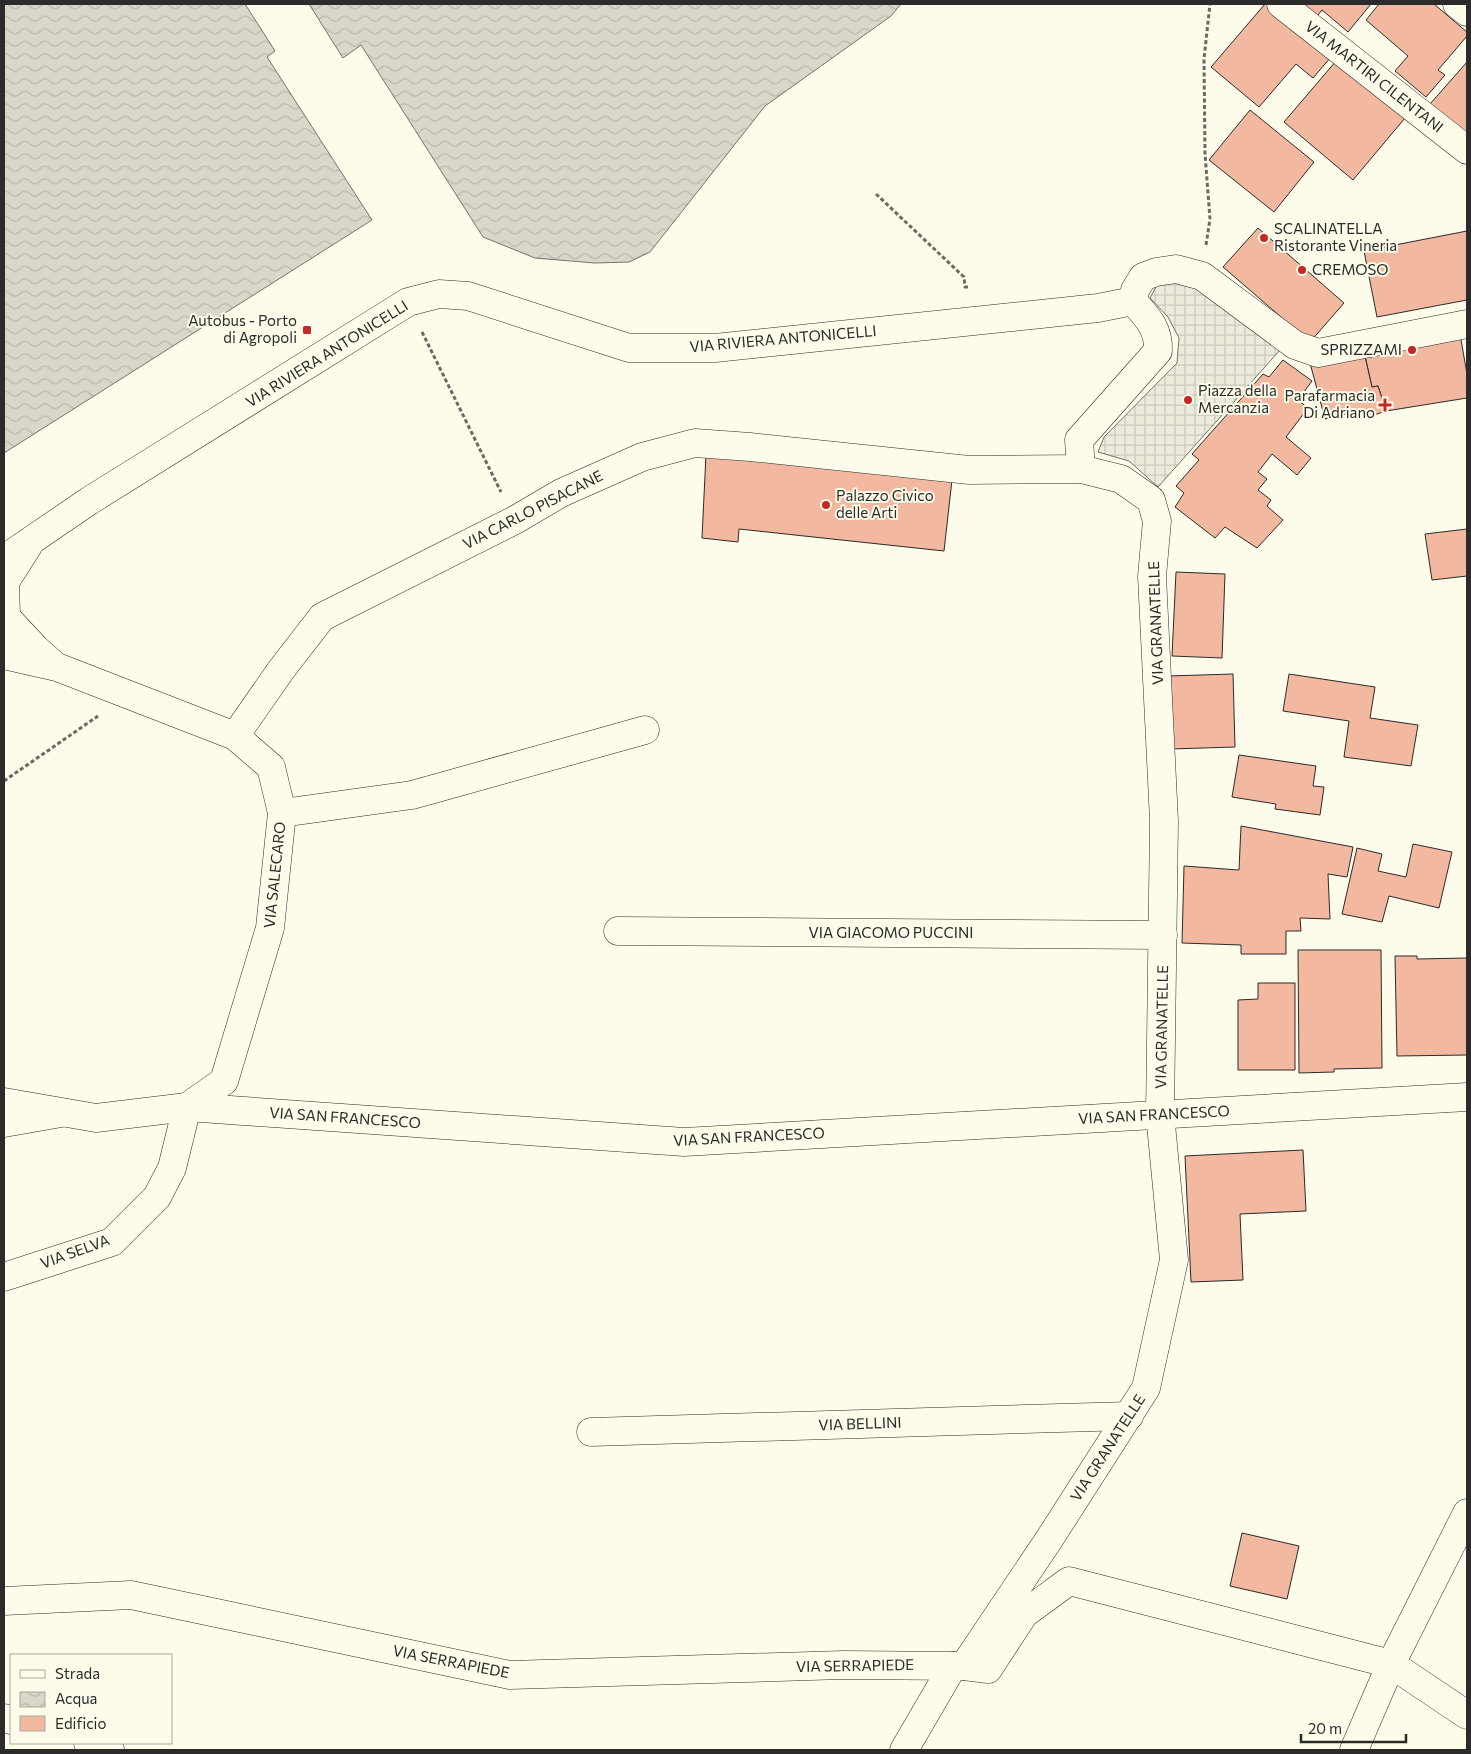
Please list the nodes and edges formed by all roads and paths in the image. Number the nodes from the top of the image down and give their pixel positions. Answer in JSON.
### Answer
{"nodes":[{"id":1,"x":1210,"y":4,"type":"edge"},
{"id":2,"x":1281,"y":4,"type":"edge"},
{"id":3,"x":1457,"y":4,"type":"edge"},
{"id":4,"x":1467,"y":12,"type":"edge"},
{"id":5,"x":1467,"y":150,"type":"edge"},
{"id":6,"x":876,"y":194,"type":"dead end"},
{"id":7,"x":1202,"y":276,"type":"junction"},
{"id":8,"x":974,"y":286,"type":"dead end"},
{"id":9,"x":1133,"y":301,"type":"junction"},
{"id":10,"x":408,"y":302,"type":"junction"},
{"id":11,"x":1467,"y":324,"type":"edge"},
{"id":12,"x":1082,"y":469,"type":"junction"},
{"id":13,"x":515,"y":520,"type":"junction"},
{"id":14,"x":33,"y":541,"type":"junction"},
{"id":15,"x":4,"y":559,"type":"edge"},
{"id":16,"x":5,"y":615,"type":"edge"},
{"id":17,"x":4,"y":655,"type":"edge"},
{"id":18,"x":57,"y":667,"type":"junction"},
{"id":19,"x":129,"y":695,"type":"junction"},
{"id":20,"x":645,"y":730,"type":"dead end"},
{"id":21,"x":234,"y":736,"type":"junction"},
{"id":22,"x":4,"y":781,"type":"edge"},
{"id":23,"x":282,"y":813,"type":"junction"},
{"id":24,"x":618,"y":931,"type":"dead end"},
{"id":25,"x":1163,"y":935,"type":"junction"},
{"id":26,"x":1467,"y":1098,"type":"edge"},
{"id":27,"x":4,"y":1102,"type":"edge"},
{"id":28,"x":187,"y":1107,"type":"junction"},
{"id":29,"x":63,"y":1112,"type":"junction"},
{"id":30,"x":1160,"y":1114,"type":"junction"},
{"id":31,"x":4,"y":1123,"type":"edge"},
{"id":32,"x":4,"y":1277,"type":"edge"},
{"id":33,"x":1129,"y":1416,"type":"junction"},
{"id":34,"x":591,"y":1432,"type":"dead end"},
{"id":35,"x":1467,"y":1513,"type":"edge"},
{"id":36,"x":4,"y":1600,"type":"edge"},
{"id":37,"x":1391,"y":1664,"type":"junction"},
{"id":38,"x":958,"y":1666,"type":"junction"},
{"id":39,"x":1467,"y":1715,"type":"edge"},
{"id":40,"x":91,"y":1744,"type":"edge"},
{"id":41,"x":110,"y":1750,"type":"edge"},
{"id":42,"x":904,"y":1750,"type":"edge"},
{"id":43,"x":1354,"y":1750,"type":"edge"}],
"edges":[{"from":1,"to":7,"type":"path"},
{"from":2,"to":5,"type":"street","name":"VIA MARTIRI CILENTANI"},
{"from":3,"to":4,"type":"street"},
{"from":6,"to":8,"type":"path"},
{"from":7,"to":9,"type":"street"},
{"from":7,"to":11,"type":"street"},
{"from":9,"to":10,"type":"street","name":"VIA RIVIERA ANTONICELLI"},
{"from":9,"to":12,"type":"street"},
{"from":10,"to":13,"type":"path"},
{"from":10,"to":14,"type":"street","name":"VIA RIVIERA ANTONICELLI"},
{"from":12,"to":13,"type":"street","name":"VIA CARLO PISACANE"},
{"from":12,"to":25,"type":"street","name":"VIA GRANATELLE"},
{"from":13,"to":21,"type":"street","name":"VIA CARLO PISACANE"},
{"from":14,"to":15,"type":"street","name":"VIA RIVIERA ANTONICELLI"},
{"from":14,"to":16,"type":"street","name":"VIA RIVIERA ANTONICELLI"},
{"from":16,"to":18,"type":"street","name":"VIA SALECARO"},
{"from":17,"to":18,"type":"street","name":"VIA SALECARO"},
{"from":18,"to":19,"type":"street","name":"VIA SALECARO"},
{"from":19,"to":21,"type":"street","name":"VIA SALECARO"},
{"from":19,"to":22,"type":"path"},
{"from":20,"to":23,"type":"street"},
{"from":21,"to":23,"type":"street","name":"VIA SALECARO"},
{"from":23,"to":28,"type":"street","name":"VIA SALECARO"},
{"from":24,"to":25,"type":"street","name":"VIA GIACOMO PUCCINI"},
{"from":25,"to":30,"type":"street","name":"VIA GRANATELLE"},
{"from":26,"to":30,"type":"street","name":"VIA SAN FRANCESCO"},
{"from":27,"to":29,"type":"street","name":"VIA SAN FRANCESCO"},
{"from":28,"to":29,"type":"street","name":"VIA SAN FRANCESCO"},
{"from":28,"to":30,"type":"street","name":"VIA SAN FRANCESCO"},
{"from":28,"to":32,"type":"street","name":"VIA SELVA"},
{"from":29,"to":31,"type":"street"},
{"from":30,"to":33,"type":"street","name":"VIA GRANATELLE"},
{"from":33,"to":34,"type":"street","name":"VIA BELLINI"},
{"from":33,"to":38,"type":"street","name":"VIA GRANATELLE"},
{"from":35,"to":37,"type":"street"},
{"from":36,"to":38,"type":"street","name":"VIA SERRAPIEDE"},
{"from":37,"to":38,"type":"street","name":"VIA SERRAPIEDE"},
{"from":37,"to":39,"type":"street"},
{"from":37,"to":43,"type":"street"},
{"from":38,"to":42,"type":"street","name":"VIA GRANATELLE"},
{"from":40,"to":41,"type":"street"}]}
